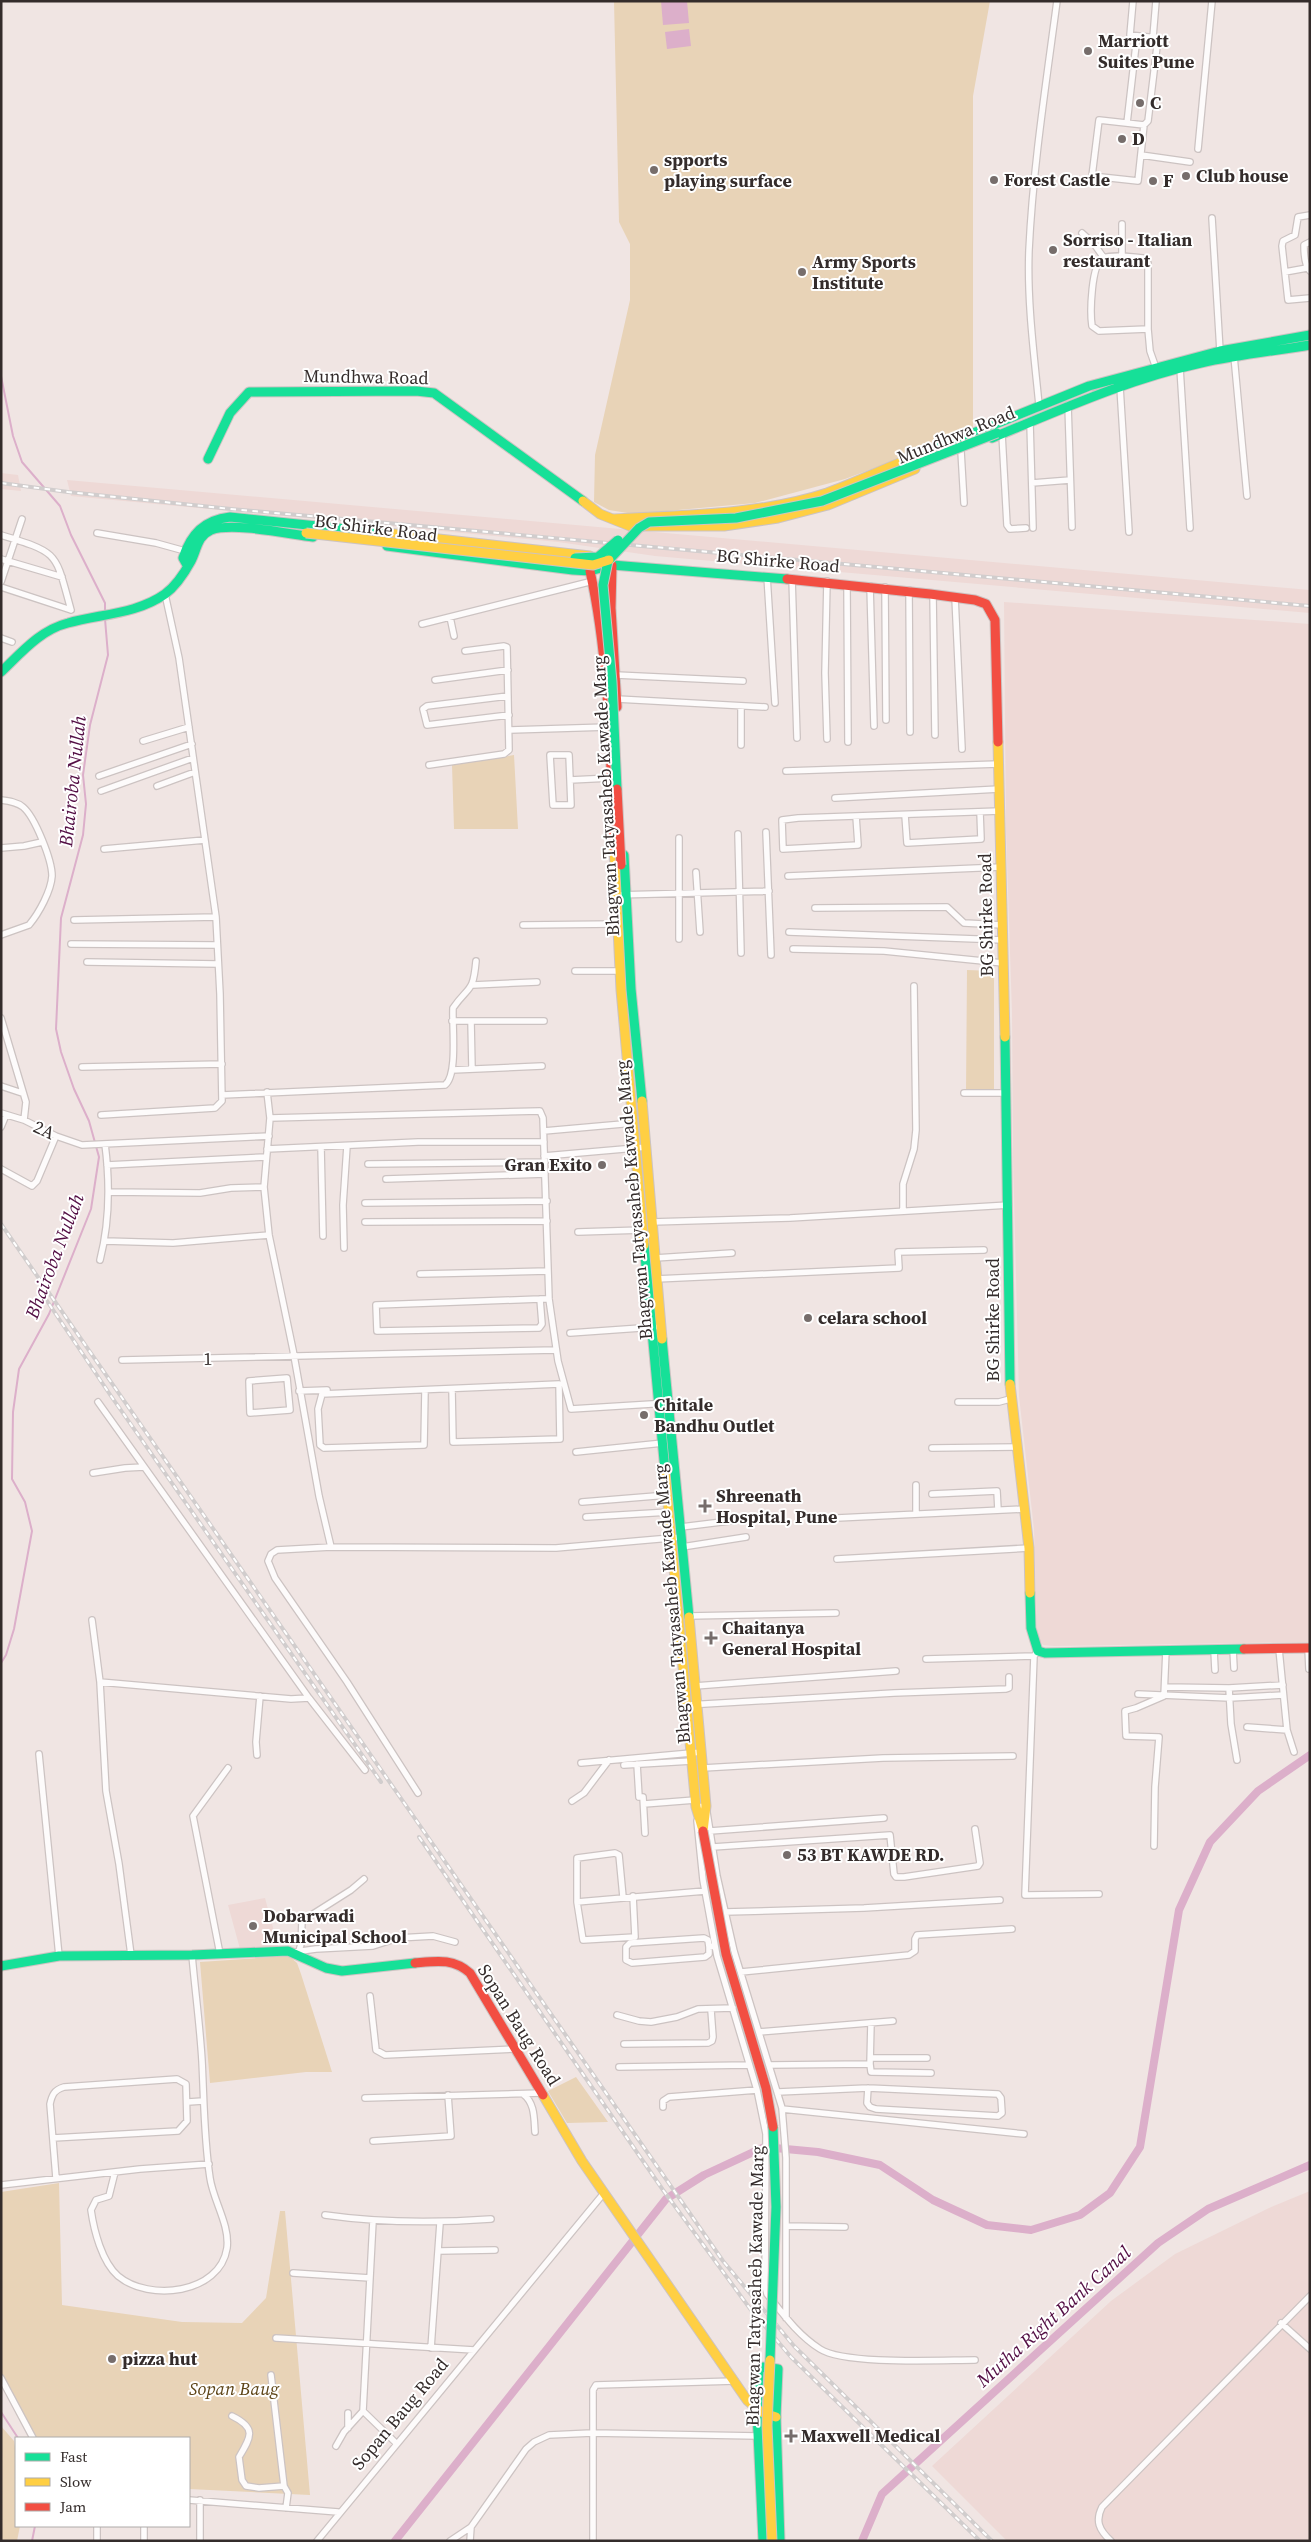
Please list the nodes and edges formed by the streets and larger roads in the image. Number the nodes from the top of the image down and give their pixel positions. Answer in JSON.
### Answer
{"nodes":[{"id":1,"x":1057,"y":1,"type":"edge"},
{"id":2,"x":1133,"y":1,"type":"edge"},
{"id":3,"x":1156,"y":1,"type":"edge"},
{"id":4,"x":1212,"y":1,"type":"edge"},
{"id":5,"x":1137,"y":36,"type":"junction"},
{"id":6,"x":1153,"y":37,"type":"junction"},
{"id":7,"x":1127,"y":123,"type":"junction"},
{"id":8,"x":1144,"y":125,"type":"junction"},
{"id":9,"x":1198,"y":149,"type":"dead end"},
{"id":10,"x":1141,"y":155,"type":"junction"},
{"id":11,"x":1190,"y":162,"type":"dead end"},
{"id":12,"x":1310,"y":215,"type":"edge"},
{"id":13,"x":1212,"y":218,"type":"dead end"},
{"id":14,"x":1122,"y":224,"type":"dead end"},
{"id":15,"x":1082,"y":233,"type":"dead end"},
{"id":16,"x":1310,"y":242,"type":"edge"},
{"id":17,"x":1104,"y":258,"type":"junction"},
{"id":18,"x":1122,"y":258,"type":"junction"},
{"id":19,"x":1308,"y":270,"type":"edge"},
{"id":20,"x":1284,"y":272,"type":"junction"},
{"id":21,"x":1310,"y":298,"type":"edge"},
{"id":22,"x":1148,"y":329,"type":"junction"},
{"id":23,"x":1310,"y":335,"type":"edge"},
{"id":24,"x":1310,"y":345,"type":"edge"},
{"id":25,"x":1220,"y":351,"type":"junction"},
{"id":26,"x":1234,"y":356,"type":"junction"},
{"id":27,"x":1156,"y":368,"type":"junction"},
{"id":28,"x":1180,"y":368,"type":"junction"},
{"id":29,"x":1120,"y":388,"type":"junction"},
{"id":30,"x":1039,"y":405,"type":"junction"},
{"id":31,"x":1068,"y":405,"type":"junction"},
{"id":32,"x":1025,"y":411,"type":"junction"},
{"id":33,"x":1034,"y":421,"type":"junction"},
{"id":34,"x":998,"y":432,"type":"junction"},
{"id":35,"x":961,"y":451,"type":"junction"},
{"id":36,"x":208,"y":459,"type":"dead end"},
{"id":37,"x":1070,"y":480,"type":"junction"},
{"id":38,"x":1032,"y":483,"type":"junction"},
{"id":39,"x":1248,"y":496,"type":"dead end"},
{"id":40,"x":964,"y":503,"type":"dead end"},
{"id":41,"x":22,"y":519,"type":"dead end"},
{"id":42,"x":612,"y":520,"type":"junction"},
{"id":43,"x":295,"y":522,"type":"junction"},
{"id":44,"x":208,"y":526,"type":"junction"},
{"id":45,"x":1026,"y":528,"type":"dead end"},
{"id":46,"x":1033,"y":528,"type":"dead end"},
{"id":47,"x":1072,"y":528,"type":"dead end"},
{"id":48,"x":1190,"y":528,"type":"dead end"},
{"id":49,"x":305,"y":531,"type":"junction"},
{"id":50,"x":1129,"y":532,"type":"dead end"},
{"id":51,"x":97,"y":533,"type":"dead end"},
{"id":52,"x":294,"y":534,"type":"junction"},
{"id":53,"x":1,"y":536,"type":"edge"},
{"id":54,"x":16,"y":540,"type":"junction"},
{"id":55,"x":185,"y":551,"type":"junction"},
{"id":56,"x":1,"y":559,"type":"edge"},
{"id":57,"x":8,"y":561,"type":"junction"},
{"id":58,"x":610,"y":563,"type":"junction"},
{"id":59,"x":187,"y":565,"type":"junction"},
{"id":60,"x":601,"y":569,"type":"junction"},
{"id":61,"x":590,"y":571,"type":"junction"},
{"id":62,"x":767,"y":576,"type":"junction"},
{"id":63,"x":62,"y":578,"type":"junction"},
{"id":64,"x":792,"y":578,"type":"junction"},
{"id":65,"x":593,"y":581,"type":"junction"},
{"id":66,"x":1,"y":582,"type":"edge"},
{"id":67,"x":827,"y":582,"type":"junction"},
{"id":68,"x":847,"y":584,"type":"junction"},
{"id":69,"x":870,"y":586,"type":"junction"},
{"id":70,"x":1,"y":587,"type":"edge"},
{"id":71,"x":885,"y":588,"type":"junction"},
{"id":72,"x":909,"y":590,"type":"junction"},
{"id":73,"x":166,"y":594,"type":"junction"},
{"id":74,"x":933,"y":594,"type":"junction"},
{"id":75,"x":955,"y":597,"type":"junction"},
{"id":76,"x":450,"y":617,"type":"junction"},
{"id":77,"x":422,"y":624,"type":"dead end"},
{"id":78,"x":454,"y":636,"type":"dead end"},
{"id":79,"x":1,"y":638,"type":"edge"},
{"id":80,"x":12,"y":642,"type":"dead end"},
{"id":81,"x":465,"y":651,"type":"dead end"},
{"id":82,"x":508,"y":670,"type":"junction"},
{"id":83,"x":1,"y":672,"type":"edge"},
{"id":84,"x":616,"y":675,"type":"junction"},
{"id":85,"x":435,"y":680,"type":"dead end"},
{"id":86,"x":743,"y":681,"type":"dead end"},
{"id":87,"x":508,"y":696,"type":"junction"},
{"id":88,"x":617,"y":699,"type":"junction"},
{"id":89,"x":775,"y":703,"type":"dead end"},
{"id":90,"x":764,"y":706,"type":"dead end"},
{"id":91,"x":741,"y":707,"type":"junction"},
{"id":92,"x":510,"y":715,"type":"junction"},
{"id":93,"x":886,"y":720,"type":"dead end"},
{"id":94,"x":874,"y":726,"type":"dead end"},
{"id":95,"x":189,"y":727,"type":"junction"},
{"id":96,"x":608,"y":727,"type":"junction"},
{"id":97,"x":510,"y":730,"type":"junction"},
{"id":98,"x":910,"y":732,"type":"dead end"},
{"id":99,"x":935,"y":735,"type":"dead end"},
{"id":100,"x":797,"y":738,"type":"dead end"},
{"id":101,"x":827,"y":739,"type":"dead end"},
{"id":102,"x":143,"y":741,"type":"dead end"},
{"id":103,"x":848,"y":742,"type":"dead end"},
{"id":104,"x":192,"y":744,"type":"junction"},
{"id":105,"x":741,"y":745,"type":"dead end"},
{"id":106,"x":962,"y":749,"type":"dead end"},
{"id":107,"x":194,"y":758,"type":"junction"},
{"id":108,"x":998,"y":764,"type":"junction"},
{"id":109,"x":429,"y":765,"type":"dead end"},
{"id":110,"x":786,"y":771,"type":"dead end"},
{"id":111,"x":195,"y":772,"type":"junction"},
{"id":112,"x":99,"y":776,"type":"dead end"},
{"id":113,"x":611,"y":778,"type":"junction"},
{"id":114,"x":570,"y":780,"type":"junction"},
{"id":115,"x":157,"y":786,"type":"dead end"},
{"id":116,"x":999,"y":789,"type":"junction"},
{"id":117,"x":101,"y":791,"type":"dead end"},
{"id":118,"x":835,"y":798,"type":"dead end"},
{"id":119,"x":1,"y":800,"type":"edge"},
{"id":120,"x":1000,"y":811,"type":"junction"},
{"id":121,"x":980,"y":812,"type":"junction"},
{"id":122,"x":905,"y":815,"type":"junction"},
{"id":123,"x":856,"y":816,"type":"junction"},
{"id":124,"x":766,"y":832,"type":"dead end"},
{"id":125,"x":738,"y":834,"type":"dead end"},
{"id":126,"x":678,"y":838,"type":"dead end"},
{"id":127,"x":205,"y":840,"type":"junction"},
{"id":128,"x":42,"y":842,"type":"junction"},
{"id":129,"x":1,"y":848,"type":"edge"},
{"id":130,"x":104,"y":849,"type":"dead end"},
{"id":131,"x":1002,"y":867,"type":"junction"},
{"id":132,"x":696,"y":872,"type":"dead end"},
{"id":133,"x":788,"y":876,"type":"dead end"},
{"id":134,"x":626,"y":891,"type":"junction"},
{"id":135,"x":768,"y":891,"type":"junction"},
{"id":136,"x":738,"y":892,"type":"junction"},
{"id":137,"x":679,"y":894,"type":"junction"},
{"id":138,"x":698,"y":894,"type":"junction"},
{"id":139,"x":616,"y":895,"type":"junction"},
{"id":140,"x":815,"y":908,"type":"dead end"},
{"id":141,"x":216,"y":917,"type":"junction"},
{"id":142,"x":74,"y":920,"type":"dead end"},
{"id":143,"x":524,"y":924,"type":"dead end"},
{"id":144,"x":618,"y":924,"type":"junction"},
{"id":145,"x":1003,"y":925,"type":"junction"},
{"id":146,"x":700,"y":932,"type":"dead end"},
{"id":147,"x":789,"y":932,"type":"dead end"},
{"id":148,"x":1,"y":935,"type":"edge"},
{"id":149,"x":679,"y":939,"type":"dead end"},
{"id":150,"x":1003,"y":940,"type":"junction"},
{"id":151,"x":71,"y":944,"type":"dead end"},
{"id":152,"x":216,"y":945,"type":"junction"},
{"id":153,"x":793,"y":949,"type":"dead end"},
{"id":154,"x":740,"y":953,"type":"dead end"},
{"id":155,"x":771,"y":955,"type":"dead end"},
{"id":156,"x":476,"y":961,"type":"dead end"},
{"id":157,"x":87,"y":962,"type":"dead end"},
{"id":158,"x":1003,"y":963,"type":"junction"},
{"id":159,"x":218,"y":964,"type":"junction"},
{"id":160,"x":620,"y":970,"type":"junction"},
{"id":161,"x":575,"y":971,"type":"dead end"},
{"id":162,"x":537,"y":982,"type":"dead end"},
{"id":163,"x":473,"y":985,"type":"junction"},
{"id":164,"x":914,"y":986,"type":"dead end"},
{"id":165,"x":1,"y":1018,"type":"edge"},
{"id":166,"x":452,"y":1021,"type":"junction"},
{"id":167,"x":471,"y":1021,"type":"junction"},
{"id":168,"x":544,"y":1021,"type":"dead end"},
{"id":169,"x":637,"y":1051,"type":"junction"},
{"id":170,"x":627,"y":1052,"type":"junction"},
{"id":171,"x":222,"y":1064,"type":"junction"},
{"id":172,"x":542,"y":1066,"type":"dead end"},
{"id":173,"x":82,"y":1067,"type":"dead end"},
{"id":174,"x":472,"y":1069,"type":"junction"},
{"id":175,"x":452,"y":1070,"type":"junction"},
{"id":176,"x":1,"y":1086,"type":"edge"},
{"id":177,"x":267,"y":1092,"type":"junction"},
{"id":178,"x":1006,"y":1092,"type":"junction"},
{"id":179,"x":22,"y":1093,"type":"junction"},
{"id":180,"x":964,"y":1093,"type":"dead end"},
{"id":181,"x":222,"y":1095,"type":"junction"},
{"id":182,"x":4,"y":1114,"type":"edge"},
{"id":183,"x":101,"y":1115,"type":"dead end"},
{"id":184,"x":270,"y":1118,"type":"junction"},
{"id":185,"x":24,"y":1120,"type":"junction"},
{"id":186,"x":634,"y":1123,"type":"junction"},
{"id":187,"x":1,"y":1127,"type":"edge"},
{"id":188,"x":544,"y":1131,"type":"junction"},
{"id":189,"x":56,"y":1136,"type":"junction"},
{"id":190,"x":269,"y":1136,"type":"junction"},
{"id":191,"x":544,"y":1142,"type":"junction"},
{"id":192,"x":103,"y":1144,"type":"junction"},
{"id":193,"x":347,"y":1146,"type":"junction"},
{"id":194,"x":321,"y":1147,"type":"junction"},
{"id":195,"x":642,"y":1148,"type":"junction"},
{"id":196,"x":267,"y":1149,"type":"junction"},
{"id":197,"x":266,"y":1157,"type":"junction"},
{"id":198,"x":544,"y":1159,"type":"junction"},
{"id":199,"x":368,"y":1164,"type":"dead end"},
{"id":200,"x":107,"y":1165,"type":"junction"},
{"id":201,"x":1,"y":1168,"type":"edge"},
{"id":202,"x":546,"y":1174,"type":"junction"},
{"id":203,"x":386,"y":1179,"type":"dead end"},
{"id":204,"x":264,"y":1187,"type":"junction"},
{"id":205,"x":109,"y":1192,"type":"junction"},
{"id":206,"x":547,"y":1201,"type":"junction"},
{"id":207,"x":365,"y":1202,"type":"dead end"},
{"id":208,"x":1009,"y":1205,"type":"junction"},
{"id":209,"x":903,"y":1212,"type":"junction"},
{"id":210,"x":547,"y":1221,"type":"junction"},
{"id":211,"x":365,"y":1222,"type":"dead end"},
{"id":212,"x":652,"y":1222,"type":"junction"},
{"id":213,"x":643,"y":1226,"type":"junction"},
{"id":214,"x":578,"y":1232,"type":"dead end"},
{"id":215,"x":269,"y":1235,"type":"junction"},
{"id":216,"x":323,"y":1236,"type":"dead end"},
{"id":217,"x":105,"y":1241,"type":"junction"},
{"id":218,"x":344,"y":1248,"type":"dead end"},
{"id":219,"x":984,"y":1250,"type":"dead end"},
{"id":220,"x":732,"y":1253,"type":"dead end"},
{"id":221,"x":655,"y":1258,"type":"junction"},
{"id":222,"x":100,"y":1260,"type":"dead end"},
{"id":223,"x":548,"y":1271,"type":"junction"},
{"id":224,"x":420,"y":1274,"type":"dead end"},
{"id":225,"x":656,"y":1279,"type":"junction"},
{"id":226,"x":540,"y":1299,"type":"junction"},
{"id":227,"x":549,"y":1299,"type":"junction"},
{"id":228,"x":651,"y":1327,"type":"junction"},
{"id":229,"x":661,"y":1327,"type":"junction"},
{"id":230,"x":570,"y":1333,"type":"dead end"},
{"id":231,"x":556,"y":1350,"type":"junction"},
{"id":232,"x":294,"y":1357,"type":"junction"},
{"id":233,"x":122,"y":1360,"type":"dead end"},
{"id":234,"x":564,"y":1383,"type":"junction"},
{"id":235,"x":452,"y":1389,"type":"junction"},
{"id":236,"x":425,"y":1390,"type":"junction"},
{"id":237,"x":299,"y":1391,"type":"junction"},
{"id":238,"x":1010,"y":1399,"type":"junction"},
{"id":239,"x":301,"y":1400,"type":"junction"},
{"id":240,"x":290,"y":1401,"type":"junction"},
{"id":241,"x":98,"y":1402,"type":"dead end"},
{"id":242,"x":958,"y":1402,"type":"dead end"},
{"id":243,"x":668,"y":1403,"type":"junction"},
{"id":244,"x":658,"y":1404,"type":"junction"},
{"id":245,"x":571,"y":1409,"type":"junction"},
{"id":246,"x":559,"y":1410,"type":"junction"},
{"id":247,"x":663,"y":1443,"type":"junction"},
{"id":248,"x":1017,"y":1447,"type":"junction"},
{"id":249,"x":932,"y":1448,"type":"dead end"},
{"id":250,"x":576,"y":1452,"type":"dead end"},
{"id":251,"x":144,"y":1468,"type":"junction"},
{"id":252,"x":93,"y":1473,"type":"dead end"},
{"id":253,"x":916,"y":1485,"type":"dead end"},
{"id":254,"x":932,"y":1494,"type":"dead end"},
{"id":255,"x":668,"y":1495,"type":"junction"},
{"id":256,"x":582,"y":1502,"type":"dead end"},
{"id":257,"x":1025,"y":1509,"type":"junction"},
{"id":258,"x":998,"y":1510,"type":"junction"},
{"id":259,"x":669,"y":1512,"type":"junction"},
{"id":260,"x":916,"y":1514,"type":"junction"},
{"id":261,"x":586,"y":1517,"type":"dead end"},
{"id":262,"x":837,"y":1518,"type":"dead end"},
{"id":263,"x":738,"y":1520,"type":"dead end"},
{"id":264,"x":681,"y":1527,"type":"junction"},
{"id":265,"x":682,"y":1537,"type":"junction"},
{"id":266,"x":746,"y":1537,"type":"dead end"},
{"id":267,"x":671,"y":1538,"type":"junction"},
{"id":268,"x":332,"y":1547,"type":"junction"},
{"id":269,"x":682,"y":1547,"type":"junction"},
{"id":270,"x":1029,"y":1548,"type":"junction"},
{"id":271,"x":836,"y":1559,"type":"dead end"},
{"id":272,"x":836,"y":1613,"type":"dead end"},
{"id":273,"x":688,"y":1616,"type":"junction"},
{"id":274,"x":92,"y":1620,"type":"dead end"},
{"id":275,"x":1309,"y":1648,"type":"edge"},
{"id":276,"x":1279,"y":1649,"type":"junction"},
{"id":277,"x":1166,"y":1650,"type":"junction"},
{"id":278,"x":1214,"y":1650,"type":"junction"},
{"id":279,"x":1233,"y":1650,"type":"junction"},
{"id":280,"x":1036,"y":1653,"type":"junction"},
{"id":281,"x":692,"y":1654,"type":"junction"},
{"id":282,"x":682,"y":1655,"type":"junction"},
{"id":283,"x":926,"y":1659,"type":"dead end"},
{"id":284,"x":1234,"y":1668,"type":"dead end"},
{"id":285,"x":1309,"y":1669,"type":"edge"},
{"id":286,"x":1214,"y":1670,"type":"dead end"},
{"id":287,"x":896,"y":1671,"type":"dead end"},
{"id":288,"x":1009,"y":1677,"type":"dead end"},
{"id":289,"x":100,"y":1682,"type":"junction"},
{"id":290,"x":1283,"y":1685,"type":"junction"},
{"id":291,"x":695,"y":1686,"type":"junction"},
{"id":292,"x":1165,"y":1687,"type":"junction"},
{"id":293,"x":1230,"y":1688,"type":"junction"},
{"id":294,"x":1138,"y":1694,"type":"dead end"},
{"id":295,"x":1283,"y":1695,"type":"junction"},
{"id":296,"x":260,"y":1696,"type":"junction"},
{"id":297,"x":1164,"y":1696,"type":"junction"},
{"id":298,"x":309,"y":1698,"type":"junction"},
{"id":299,"x":1230,"y":1698,"type":"junction"},
{"id":300,"x":692,"y":1705,"type":"junction"},
{"id":301,"x":1246,"y":1726,"type":"dead end"},
{"id":302,"x":1286,"y":1730,"type":"junction"},
{"id":303,"x":702,"y":1752,"type":"junction"},
{"id":304,"x":1294,"y":1752,"type":"dead end"},
{"id":305,"x":40,"y":1754,"type":"dead end"},
{"id":306,"x":257,"y":1755,"type":"dead end"},
{"id":307,"x":1013,"y":1756,"type":"dead end"},
{"id":308,"x":692,"y":1757,"type":"junction"},
{"id":309,"x":609,"y":1760,"type":"junction"},
{"id":310,"x":1237,"y":1760,"type":"dead end"},
{"id":311,"x":581,"y":1763,"type":"dead end"},
{"id":312,"x":637,"y":1764,"type":"junction"},
{"id":313,"x":624,"y":1765,"type":"dead end"},
{"id":314,"x":228,"y":1768,"type":"dead end"},
{"id":315,"x":703,"y":1768,"type":"junction"},
{"id":316,"x":365,"y":1770,"type":"dead end"},
{"id":317,"x":418,"y":1793,"type":"dead end"},
{"id":318,"x":572,"y":1801,"type":"dead end"},
{"id":319,"x":696,"y":1803,"type":"junction"},
{"id":320,"x":644,"y":1804,"type":"junction"},
{"id":321,"x":706,"y":1806,"type":"junction"},
{"id":322,"x":884,"y":1818,"type":"dead end"},
{"id":323,"x":976,"y":1829,"type":"dead end"},
{"id":324,"x":707,"y":1831,"type":"junction"},
{"id":325,"x":645,"y":1833,"type":"dead end"},
{"id":326,"x":1154,"y":1846,"type":"dead end"},
{"id":327,"x":712,"y":1847,"type":"junction"},
{"id":328,"x":364,"y":1879,"type":"dead end"},
{"id":329,"x":705,"y":1891,"type":"junction"},
{"id":330,"x":1099,"y":1894,"type":"dead end"},
{"id":331,"x":633,"y":1896,"type":"junction"},
{"id":332,"x":623,"y":1897,"type":"junction"},
{"id":333,"x":1000,"y":1900,"type":"dead end"},
{"id":334,"x":577,"y":1902,"type":"junction"},
{"id":335,"x":726,"y":1912,"type":"junction"},
{"id":336,"x":1012,"y":1929,"type":"dead end"},
{"id":337,"x":455,"y":1942,"type":"dead end"},
{"id":338,"x":712,"y":1946,"type":"junction"},
{"id":339,"x":296,"y":1952,"type":"junction"},
{"id":340,"x":220,"y":1954,"type":"junction"},
{"id":341,"x":132,"y":1955,"type":"junction"},
{"id":342,"x":192,"y":1955,"type":"junction"},
{"id":343,"x":59,"y":1956,"type":"junction"},
{"id":344,"x":1,"y":1966,"type":"edge"},
{"id":345,"x":741,"y":1972,"type":"junction"},
{"id":346,"x":370,"y":1996,"type":"dead end"},
{"id":347,"x":733,"y":2008,"type":"junction"},
{"id":348,"x":711,"y":2010,"type":"junction"},
{"id":349,"x":617,"y":2015,"type":"dead end"},
{"id":350,"x":893,"y":2021,"type":"dead end"},
{"id":351,"x":871,"y":2023,"type":"junction"},
{"id":352,"x":759,"y":2032,"type":"junction"},
{"id":353,"x":624,"y":2044,"type":"dead end"},
{"id":354,"x":515,"y":2049,"type":"junction"},
{"id":355,"x":928,"y":2058,"type":"dead end"},
{"id":356,"x":870,"y":2061,"type":"junction"},
{"id":357,"x":748,"y":2065,"type":"junction"},
{"id":358,"x":769,"y":2065,"type":"junction"},
{"id":359,"x":619,"y":2067,"type":"dead end"},
{"id":360,"x":931,"y":2073,"type":"dead end"},
{"id":361,"x":868,"y":2088,"type":"junction"},
{"id":362,"x":757,"y":2090,"type":"junction"},
{"id":363,"x":778,"y":2092,"type":"junction"},
{"id":364,"x":542,"y":2093,"type":"junction"},
{"id":365,"x":522,"y":2094,"type":"junction"},
{"id":366,"x":448,"y":2095,"type":"junction"},
{"id":367,"x":365,"y":2098,"type":"dead end"},
{"id":368,"x":188,"y":2102,"type":"junction"},
{"id":369,"x":203,"y":2102,"type":"junction"},
{"id":370,"x":663,"y":2107,"type":"dead end"},
{"id":371,"x":782,"y":2109,"type":"junction"},
{"id":372,"x":536,"y":2132,"type":"dead end"},
{"id":373,"x":1024,"y":2134,"type":"dead end"},
{"id":374,"x":53,"y":2138,"type":"junction"},
{"id":375,"x":373,"y":2141,"type":"dead end"},
{"id":376,"x":209,"y":2164,"type":"junction"},
{"id":377,"x":115,"y":2172,"type":"junction"},
{"id":378,"x":56,"y":2178,"type":"junction"},
{"id":379,"x":1,"y":2185,"type":"edge"},
{"id":380,"x":604,"y":2194,"type":"junction"},
{"id":381,"x":325,"y":2215,"type":"dead end"},
{"id":382,"x":491,"y":2219,"type":"dead end"},
{"id":383,"x":373,"y":2222,"type":"junction"},
{"id":384,"x":440,"y":2222,"type":"junction"},
{"id":385,"x":786,"y":2226,"type":"junction"},
{"id":386,"x":845,"y":2227,"type":"dead end"},
{"id":387,"x":495,"y":2250,"type":"dead end"},
{"id":388,"x":439,"y":2251,"type":"junction"},
{"id":389,"x":293,"y":2273,"type":"dead end"},
{"id":390,"x":370,"y":2278,"type":"junction"},
{"id":391,"x":1310,"y":2296,"type":"edge"},
{"id":392,"x":786,"y":2318,"type":"junction"},
{"id":393,"x":1281,"y":2322,"type":"junction"},
{"id":394,"x":276,"y":2338,"type":"dead end"},
{"id":395,"x":366,"y":2344,"type":"junction"},
{"id":396,"x":431,"y":2348,"type":"junction"},
{"id":397,"x":474,"y":2350,"type":"junction"},
{"id":398,"x":1310,"y":2350,"type":"edge"},
{"id":399,"x":975,"y":2360,"type":"dead end"},
{"id":400,"x":271,"y":2375,"type":"dead end"},
{"id":401,"x":1,"y":2378,"type":"edge"},
{"id":402,"x":735,"y":2381,"type":"junction"},
{"id":403,"x":363,"y":2411,"type":"junction"},
{"id":404,"x":757,"y":2412,"type":"junction"},
{"id":405,"x":348,"y":2413,"type":"dead end"},
{"id":406,"x":232,"y":2416,"type":"dead end"},
{"id":407,"x":776,"y":2416,"type":"junction"},
{"id":408,"x":348,"y":2428,"type":"junction"},
{"id":409,"x":592,"y":2433,"type":"junction"},
{"id":410,"x":758,"y":2436,"type":"junction"},
{"id":411,"x":32,"y":2437,"type":"edge"},
{"id":412,"x":397,"y":2444,"type":"junction"},
{"id":413,"x":336,"y":2446,"type":"dead end"},
{"id":414,"x":284,"y":2486,"type":"junction"},
{"id":415,"x":190,"y":2500,"type":"edge"},
{"id":416,"x":200,"y":2500,"type":"junction"},
{"id":417,"x":286,"y":2508,"type":"junction"},
{"id":418,"x":338,"y":2512,"type":"junction"},
{"id":419,"x":97,"y":2527,"type":"edge"},
{"id":420,"x":471,"y":2527,"type":"junction"},
{"id":421,"x":144,"y":2528,"type":"dead end"},
{"id":422,"x":97,"y":2541,"type":"edge"},
{"id":423,"x":144,"y":2541,"type":"edge"},
{"id":424,"x":200,"y":2541,"type":"edge"},
{"id":425,"x":317,"y":2541,"type":"edge"},
{"id":426,"x":450,"y":2541,"type":"edge"},
{"id":427,"x":470,"y":2541,"type":"edge"},
{"id":428,"x":592,"y":2541,"type":"edge"},
{"id":429,"x":763,"y":2541,"type":"edge"},
{"id":430,"x":772,"y":2541,"type":"edge"},
{"id":431,"x":780,"y":2541,"type":"edge"},
{"id":432,"x":1111,"y":2541,"type":"edge"}],
"edges":[{"from":1,"to":30,"type":"street"},
{"from":2,"to":5,"type":"street"},
{"from":3,"to":6,"type":"street"},
{"from":4,"to":9,"type":"street"},
{"from":5,"to":6,"type":"street"},
{"from":5,"to":7,"type":"street"},
{"from":6,"to":8,"type":"street"},
{"from":7,"to":8,"type":"street"},
{"from":7,"to":10,"type":"street"},
{"from":8,"to":10,"type":"street"},
{"from":10,"to":11,"type":"street"},
{"from":12,"to":20,"type":"street"},
{"from":13,"to":25,"type":"street"},
{"from":14,"to":18,"type":"street"},
{"from":15,"to":17,"type":"street"},
{"from":16,"to":19,"type":"street"},
{"from":17,"to":18,"type":"street"},
{"from":17,"to":22,"type":"street"},
{"from":18,"to":22,"type":"street"},
{"from":19,"to":20,"type":"street"},
{"from":20,"to":21,"type":"street"},
{"from":22,"to":27,"type":"street"},
{"from":23,"to":25,"type":"street","name":"Mundhwa Road"},
{"from":24,"to":26,"type":"street","name":"Mundhwa Road"},
{"from":25,"to":27,"type":"street","name":"Mundhwa Road"},
{"from":26,"to":28,"type":"street","name":"Mundhwa Road"},
{"from":26,"to":39,"type":"street"},
{"from":27,"to":30,"type":"street","name":"Mundhwa Road"},
{"from":28,"to":29,"type":"street","name":"Mundhwa Road"},
{"from":28,"to":48,"type":"street"},
{"from":29,"to":31,"type":"street","name":"Mundhwa Road"},
{"from":29,"to":50,"type":"street"},
{"from":30,"to":32,"type":"street","name":"Mundhwa Road"},
{"from":31,"to":33,"type":"street","name":"Mundhwa Road"},
{"from":31,"to":37,"type":"street"},
{"from":32,"to":34,"type":"street"},
{"from":32,"to":42,"type":"street","name":"Mundhwa Road"},
{"from":33,"to":34,"type":"street","name":"Mundhwa Road"},
{"from":33,"to":38,"type":"street"},
{"from":34,"to":35,"type":"street","name":"Mundhwa Road"},
{"from":34,"to":45,"type":"street"},
{"from":34,"to":49,"type":"street","bridge":true},
{"from":34,"to":58,"type":"street","bridge":true},
{"from":35,"to":40,"type":"street"},
{"from":35,"to":42,"type":"street","name":"Mundhwa Road"},
{"from":36,"to":42,"type":"street","name":"Mundhwa Road"},
{"from":37,"to":38,"type":"street"},
{"from":37,"to":47,"type":"street"},
{"from":38,"to":46,"type":"street"},
{"from":41,"to":54,"type":"street"},
{"from":43,"to":44,"type":"street"},
{"from":43,"to":49,"type":"street"},
{"from":43,"to":60,"type":"street"},
{"from":44,"to":52,"type":"street"},
{"from":44,"to":55,"type":"street"},
{"from":44,"to":59,"type":"street"},
{"from":49,"to":52,"type":"street"},
{"from":49,"to":58,"type":"street","bridge":true},
{"from":51,"to":55,"type":"street"},
{"from":52,"to":61,"type":"street","name":"BG Shirke Road"},
{"from":53,"to":54,"type":"street"},
{"from":54,"to":57,"type":"street"},
{"from":54,"to":63,"type":"street"},
{"from":55,"to":59,"type":"street"},
{"from":56,"to":57,"type":"street"},
{"from":57,"to":63,"type":"street"},
{"from":57,"to":66,"type":"street"},
{"from":58,"to":60,"type":"street","name":"BG Shirke Road"},
{"from":58,"to":62,"type":"street","name":"BG Shirke Road"},
{"from":58,"to":84,"type":"street","name":"Bhagwan Tatyasaheb Kawade Marg"},
{"from":58,"to":134,"type":"street","bridge":true},
{"from":59,"to":73,"type":"street"},
{"from":60,"to":61,"type":"street","name":"BG Shirke Road"},
{"from":61,"to":65,"type":"street","name":"Bhagwan Tatyasaheb Kawade Marg"},
{"from":62,"to":64,"type":"street","name":"BG Shirke Road"},
{"from":62,"to":89,"type":"street"},
{"from":63,"to":70,"type":"street"},
{"from":64,"to":67,"type":"street","name":"BG Shirke Road"},
{"from":64,"to":100,"type":"street"},
{"from":65,"to":76,"type":"street"},
{"from":65,"to":96,"type":"street","name":"Bhagwan Tatyasaheb Kawade Marg"},
{"from":67,"to":68,"type":"street","name":"BG Shirke Road"},
{"from":67,"to":101,"type":"street"},
{"from":68,"to":69,"type":"street","name":"BG Shirke Road"},
{"from":68,"to":103,"type":"street"},
{"from":69,"to":71,"type":"street","name":"BG Shirke Road"},
{"from":69,"to":94,"type":"street"},
{"from":71,"to":72,"type":"street","name":"BG Shirke Road"},
{"from":71,"to":93,"type":"street"},
{"from":72,"to":74,"type":"street","name":"BG Shirke Road"},
{"from":72,"to":98,"type":"street"},
{"from":73,"to":83,"type":"street"},
{"from":73,"to":95,"type":"street"},
{"from":74,"to":75,"type":"street","name":"BG Shirke Road"},
{"from":74,"to":99,"type":"street"},
{"from":75,"to":106,"type":"street"},
{"from":75,"to":108,"type":"street","name":"BG Shirke Road"},
{"from":76,"to":77,"type":"street"},
{"from":76,"to":78,"type":"street"},
{"from":79,"to":80,"type":"street"},
{"from":81,"to":82,"type":"street"},
{"from":82,"to":85,"type":"street"},
{"from":82,"to":87,"type":"street"},
{"from":84,"to":86,"type":"street"},
{"from":84,"to":88,"type":"street","name":"Bhagwan Tatyasaheb Kawade Marg"},
{"from":87,"to":92,"type":"street"},
{"from":87,"to":92,"type":"street"},
{"from":88,"to":91,"type":"street"},
{"from":88,"to":134,"type":"street","name":"Bhagwan Tatyasaheb Kawade Marg"},
{"from":90,"to":91,"type":"street"},
{"from":91,"to":105,"type":"street"},
{"from":92,"to":97,"type":"street"},
{"from":95,"to":102,"type":"street"},
{"from":95,"to":104,"type":"street"},
{"from":96,"to":97,"type":"street"},
{"from":96,"to":113,"type":"street","name":"Bhagwan Tatyasaheb Kawade Marg"},
{"from":97,"to":109,"type":"street"},
{"from":104,"to":107,"type":"street"},
{"from":104,"to":112,"type":"street"},
{"from":107,"to":111,"type":"street"},
{"from":107,"to":117,"type":"street"},
{"from":108,"to":110,"type":"street"},
{"from":108,"to":116,"type":"street","name":"BG Shirke Road"},
{"from":111,"to":115,"type":"street"},
{"from":111,"to":127,"type":"street"},
{"from":113,"to":114,"type":"street"},
{"from":113,"to":139,"type":"street","name":"Bhagwan Tatyasaheb Kawade Marg"},
{"from":114,"to":114,"type":"street"},
{"from":116,"to":118,"type":"street"},
{"from":116,"to":120,"type":"street","name":"BG Shirke Road"},
{"from":119,"to":128,"type":"street"},
{"from":120,"to":121,"type":"street"},
{"from":120,"to":131,"type":"street","name":"BG Shirke Road"},
{"from":121,"to":122,"type":"street"},
{"from":121,"to":122,"type":"street"},
{"from":122,"to":123,"type":"street"},
{"from":123,"to":123,"type":"street"},
{"from":124,"to":135,"type":"street"},
{"from":125,"to":136,"type":"street"},
{"from":126,"to":137,"type":"street"},
{"from":127,"to":130,"type":"street"},
{"from":127,"to":141,"type":"street"},
{"from":128,"to":129,"type":"street"},
{"from":128,"to":148,"type":"street"},
{"from":131,"to":133,"type":"street"},
{"from":131,"to":145,"type":"street","name":"BG Shirke Road"},
{"from":132,"to":138,"type":"street"},
{"from":134,"to":137,"type":"street"},
{"from":134,"to":139,"type":"street"},
{"from":134,"to":169,"type":"street","name":"Bhagwan Tatyasaheb Kawade Marg"},
{"from":135,"to":136,"type":"street"},
{"from":135,"to":155,"type":"street"},
{"from":136,"to":138,"type":"street"},
{"from":136,"to":154,"type":"street"},
{"from":137,"to":138,"type":"street"},
{"from":137,"to":149,"type":"street"},
{"from":138,"to":146,"type":"street"},
{"from":139,"to":144,"type":"street","name":"Bhagwan Tatyasaheb Kawade Marg"},
{"from":140,"to":145,"type":"street"},
{"from":141,"to":142,"type":"street"},
{"from":141,"to":152,"type":"street"},
{"from":143,"to":144,"type":"street"},
{"from":144,"to":160,"type":"street","name":"Bhagwan Tatyasaheb Kawade Marg"},
{"from":145,"to":150,"type":"street","name":"BG Shirke Road"},
{"from":147,"to":150,"type":"street"},
{"from":150,"to":158,"type":"street","name":"BG Shirke Road"},
{"from":151,"to":152,"type":"street"},
{"from":152,"to":159,"type":"street"},
{"from":153,"to":158,"type":"street"},
{"from":156,"to":163,"type":"street"},
{"from":157,"to":159,"type":"street"},
{"from":158,"to":178,"type":"street","name":"BG Shirke Road"},
{"from":159,"to":171,"type":"street"},
{"from":160,"to":161,"type":"street"},
{"from":160,"to":170,"type":"street","name":"Bhagwan Tatyasaheb Kawade Marg"},
{"from":162,"to":163,"type":"street"},
{"from":163,"to":166,"type":"street"},
{"from":164,"to":209,"type":"street"},
{"from":165,"to":179,"type":"street"},
{"from":166,"to":167,"type":"street"},
{"from":166,"to":175,"type":"street"},
{"from":167,"to":168,"type":"street"},
{"from":167,"to":174,"type":"street"},
{"from":169,"to":170,"type":"street"},
{"from":169,"to":195,"type":"street","name":"Bhagwan Tatyasaheb Kawade Marg"},
{"from":170,"to":186,"type":"street","name":"Bhagwan Tatyasaheb Kawade Marg"},
{"from":171,"to":173,"type":"street"},
{"from":171,"to":181,"type":"street"},
{"from":172,"to":174,"type":"street"},
{"from":174,"to":175,"type":"street"},
{"from":175,"to":177,"type":"street"},
{"from":176,"to":179,"type":"street"},
{"from":177,"to":181,"type":"street"},
{"from":177,"to":184,"type":"street"},
{"from":178,"to":180,"type":"street"},
{"from":178,"to":208,"type":"street","name":"BG Shirke Road"},
{"from":179,"to":185,"type":"street"},
{"from":181,"to":183,"type":"street"},
{"from":182,"to":185,"type":"street","name":"2A"},
{"from":182,"to":187,"type":"street"},
{"from":184,"to":188,"type":"street"},
{"from":184,"to":190,"type":"street"},
{"from":185,"to":189,"type":"street","name":"2A"},
{"from":186,"to":188,"type":"street"},
{"from":186,"to":195,"type":"street","name":"Bhagwan Tatyasaheb Kawade Marg"},
{"from":188,"to":191,"type":"street"},
{"from":189,"to":192,"type":"street","name":"2A"},
{"from":189,"to":201,"type":"street"},
{"from":190,"to":192,"type":"street","name":"2A"},
{"from":190,"to":196,"type":"street"},
{"from":191,"to":193,"type":"street"},
{"from":191,"to":198,"type":"street"},
{"from":192,"to":200,"type":"street"},
{"from":193,"to":194,"type":"street"},
{"from":193,"to":218,"type":"street"},
{"from":194,"to":196,"type":"street"},
{"from":194,"to":216,"type":"street"},
{"from":195,"to":198,"type":"street"},
{"from":195,"to":212,"type":"street","name":"Bhagwan Tatyasaheb Kawade Marg"},
{"from":195,"to":213,"type":"street","name":"Bhagwan Tatyasaheb Kawade Marg"},
{"from":196,"to":197,"type":"street"},
{"from":197,"to":200,"type":"street"},
{"from":197,"to":204,"type":"street"},
{"from":198,"to":199,"type":"street"},
{"from":198,"to":202,"type":"street"},
{"from":200,"to":205,"type":"street"},
{"from":202,"to":203,"type":"street"},
{"from":202,"to":206,"type":"street"},
{"from":204,"to":205,"type":"street"},
{"from":204,"to":215,"type":"street"},
{"from":205,"to":217,"type":"street"},
{"from":206,"to":207,"type":"street"},
{"from":206,"to":210,"type":"street"},
{"from":208,"to":209,"type":"street"},
{"from":208,"to":238,"type":"street","name":"BG Shirke Road"},
{"from":209,"to":212,"type":"street"},
{"from":210,"to":211,"type":"street"},
{"from":210,"to":223,"type":"street"},
{"from":212,"to":213,"type":"street"},
{"from":212,"to":221,"type":"street","name":"Bhagwan Tatyasaheb Kawade Marg"},
{"from":213,"to":214,"type":"street"},
{"from":213,"to":228,"type":"street","name":"Bhagwan Tatyasaheb Kawade Marg"},
{"from":215,"to":217,"type":"street"},
{"from":215,"to":232,"type":"street"},
{"from":217,"to":222,"type":"street"},
{"from":219,"to":225,"type":"street"},
{"from":220,"to":221,"type":"street"},
{"from":221,"to":225,"type":"street","name":"Bhagwan Tatyasaheb Kawade Marg"},
{"from":223,"to":224,"type":"street"},
{"from":223,"to":227,"type":"street"},
{"from":225,"to":229,"type":"street","name":"Bhagwan Tatyasaheb Kawade Marg"},
{"from":226,"to":226,"type":"street"},
{"from":226,"to":227,"type":"street"},
{"from":227,"to":231,"type":"street"},
{"from":228,"to":229,"type":"street"},
{"from":228,"to":230,"type":"street"},
{"from":228,"to":244,"type":"street","name":"Bhagwan Tatyasaheb Kawade Marg"},
{"from":229,"to":243,"type":"street","name":"Bhagwan Tatyasaheb Kawade Marg"},
{"from":231,"to":232,"type":"street","name":"1"},
{"from":231,"to":234,"type":"street"},
{"from":232,"to":233,"type":"street","name":"1"},
{"from":232,"to":237,"type":"street"},
{"from":234,"to":237,"type":"street"},
{"from":234,"to":245,"type":"street"},
{"from":235,"to":236,"type":"street"},
{"from":235,"to":246,"type":"street"},
{"from":235,"to":246,"type":"street"},
{"from":236,"to":236,"type":"street"},
{"from":237,"to":239,"type":"street"},
{"from":238,"to":242,"type":"street"},
{"from":238,"to":248,"type":"street","name":"BG Shirke Road"},
{"from":239,"to":240,"type":"street"},
{"from":239,"to":268,"type":"street"},
{"from":240,"to":240,"type":"street"},
{"from":241,"to":251,"type":"street"},
{"from":243,"to":244,"type":"street"},
{"from":243,"to":264,"type":"street","name":"Bhagwan Tatyasaheb Kawade Marg"},
{"from":244,"to":245,"type":"street"},
{"from":244,"to":247,"type":"street","name":"Bhagwan Tatyasaheb Kawade Marg"},
{"from":245,"to":246,"type":"street"},
{"from":247,"to":250,"type":"street"},
{"from":247,"to":255,"type":"street","name":"Bhagwan Tatyasaheb Kawade Marg"},
{"from":248,"to":249,"type":"street"},
{"from":248,"to":257,"type":"street","name":"BG Shirke Road"},
{"from":251,"to":252,"type":"street"},
{"from":251,"to":298,"type":"street"},
{"from":253,"to":260,"type":"street"},
{"from":254,"to":258,"type":"street"},
{"from":255,"to":256,"type":"street"},
{"from":255,"to":259,"type":"street","name":"Bhagwan Tatyasaheb Kawade Marg"},
{"from":257,"to":258,"type":"street"},
{"from":257,"to":270,"type":"street","name":"BG Shirke Road"},
{"from":258,"to":260,"type":"street"},
{"from":259,"to":261,"type":"street"},
{"from":259,"to":267,"type":"street","name":"Bhagwan Tatyasaheb Kawade Marg"},
{"from":260,"to":262,"type":"street"},
{"from":263,"to":264,"type":"street"},
{"from":264,"to":265,"type":"street","name":"Bhagwan Tatyasaheb Kawade Marg"},
{"from":265,"to":267,"type":"street"},
{"from":265,"to":269,"type":"street","name":"Bhagwan Tatyasaheb Kawade Marg"},
{"from":266,"to":269,"type":"street"},
{"from":267,"to":268,"type":"street"},
{"from":267,"to":282,"type":"street","name":"Bhagwan Tatyasaheb Kawade Marg"},
{"from":268,"to":317,"type":"street"},
{"from":269,"to":273,"type":"street","name":"Bhagwan Tatyasaheb Kawade Marg"},
{"from":270,"to":271,"type":"street"},
{"from":270,"to":280,"type":"street","name":"BG Shirke Road"},
{"from":272,"to":273,"type":"street"},
{"from":273,"to":281,"type":"street","name":"Bhagwan Tatyasaheb Kawade Marg"},
{"from":274,"to":289,"type":"street"},
{"from":275,"to":276,"type":"street"},
{"from":275,"to":285,"type":"street"},
{"from":276,"to":279,"type":"street"},
{"from":276,"to":290,"type":"street"},
{"from":277,"to":278,"type":"street"},
{"from":277,"to":280,"type":"street"},
{"from":277,"to":292,"type":"street"},
{"from":278,"to":279,"type":"street"},
{"from":278,"to":286,"type":"street"},
{"from":279,"to":284,"type":"street"},
{"from":280,"to":283,"type":"street"},
{"from":280,"to":330,"type":"street"},
{"from":281,"to":282,"type":"street"},
{"from":281,"to":291,"type":"street","name":"Bhagwan Tatyasaheb Kawade Marg"},
{"from":282,"to":300,"type":"street","name":"Bhagwan Tatyasaheb Kawade Marg"},
{"from":287,"to":291,"type":"street"},
{"from":288,"to":300,"type":"street"},
{"from":289,"to":296,"type":"street"},
{"from":289,"to":341,"type":"street"},
{"from":290,"to":293,"type":"street"},
{"from":290,"to":295,"type":"street"},
{"from":291,"to":300,"type":"street","name":"Bhagwan Tatyasaheb Kawade Marg"},
{"from":292,"to":293,"type":"street"},
{"from":292,"to":297,"type":"street"},
{"from":293,"to":299,"type":"street"},
{"from":294,"to":297,"type":"street"},
{"from":295,"to":299,"type":"street"},
{"from":295,"to":302,"type":"street"},
{"from":296,"to":298,"type":"street"},
{"from":296,"to":306,"type":"street"},
{"from":297,"to":299,"type":"street"},
{"from":297,"to":326,"type":"street"},
{"from":298,"to":316,"type":"street"},
{"from":299,"to":310,"type":"street"},
{"from":300,"to":303,"type":"street","name":"Bhagwan Tatyasaheb Kawade Marg"},
{"from":300,"to":308,"type":"street","name":"Bhagwan Tatyasaheb Kawade Marg"},
{"from":301,"to":302,"type":"street"},
{"from":302,"to":304,"type":"street"},
{"from":303,"to":308,"type":"street"},
{"from":303,"to":315,"type":"street","name":"Bhagwan Tatyasaheb Kawade Marg"},
{"from":305,"to":343,"type":"street"},
{"from":307,"to":315,"type":"street"},
{"from":308,"to":309,"type":"street"},
{"from":308,"to":312,"type":"street"},
{"from":308,"to":319,"type":"street","name":"Bhagwan Tatyasaheb Kawade Marg"},
{"from":309,"to":311,"type":"street"},
{"from":309,"to":318,"type":"street"},
{"from":312,"to":313,"type":"street"},
{"from":312,"to":320,"type":"street"},
{"from":314,"to":340,"type":"street"},
{"from":315,"to":321,"type":"street","name":"Bhagwan Tatyasaheb Kawade Marg"},
{"from":319,"to":320,"type":"street"},
{"from":319,"to":321,"type":"street"},
{"from":319,"to":324,"type":"street","name":"Bhagwan Tatyasaheb Kawade Marg"},
{"from":319,"to":329,"type":"street"},
{"from":320,"to":325,"type":"street"},
{"from":321,"to":324,"type":"street","name":"Bhagwan Tatyasaheb Kawade Marg"},
{"from":322,"to":324,"type":"street"},
{"from":323,"to":327,"type":"street"},
{"from":324,"to":327,"type":"street"},
{"from":324,"to":430,"type":"street","name":"Bhagwan Tatyasaheb Kawade Marg","bridge":true},
{"from":327,"to":335,"type":"street"},
{"from":328,"to":339,"type":"street"},
{"from":329,"to":331,"type":"street"},
{"from":329,"to":338,"type":"street"},
{"from":331,"to":332,"type":"street"},
{"from":331,"to":334,"type":"street"},
{"from":332,"to":334,"type":"street"},
{"from":332,"to":334,"type":"street"},
{"from":333,"to":335,"type":"street"},
{"from":335,"to":345,"type":"street"},
{"from":336,"to":345,"type":"street"},
{"from":337,"to":339,"type":"street"},
{"from":338,"to":338,"type":"street"},
{"from":338,"to":347,"type":"street"},
{"from":339,"to":340,"type":"street","name":"Sopan Baug Road"},
{"from":339,"to":354,"type":"street","name":"Sopan Baug Road"},
{"from":340,"to":342,"type":"street","name":"Sopan Baug Road"},
{"from":341,"to":342,"type":"street","name":"Sopan Baug Road"},
{"from":341,"to":343,"type":"street","name":"Sopan Baug Road"},
{"from":342,"to":369,"type":"street"},
{"from":343,"to":344,"type":"street","name":"Sopan Baug Road"},
{"from":345,"to":352,"type":"street"},
{"from":346,"to":354,"type":"street"},
{"from":347,"to":348,"type":"street"},
{"from":347,"to":357,"type":"street"},
{"from":348,"to":349,"type":"street"},
{"from":348,"to":353,"type":"street"},
{"from":350,"to":351,"type":"street"},
{"from":351,"to":352,"type":"street"},
{"from":351,"to":356,"type":"street"},
{"from":352,"to":358,"type":"street"},
{"from":354,"to":364,"type":"street","name":"Sopan Baug Road"},
{"from":355,"to":356,"type":"street"},
{"from":356,"to":358,"type":"street"},
{"from":356,"to":360,"type":"street"},
{"from":357,"to":359,"type":"street"},
{"from":357,"to":362,"type":"street"},
{"from":358,"to":363,"type":"street"},
{"from":361,"to":361,"type":"street"},
{"from":361,"to":363,"type":"street"},
{"from":362,"to":370,"type":"street"},
{"from":362,"to":392,"type":"street"},
{"from":363,"to":371,"type":"street"},
{"from":364,"to":365,"type":"street"},
{"from":364,"to":380,"type":"street","name":"Sopan Baug Road"},
{"from":365,"to":366,"type":"street"},
{"from":365,"to":372,"type":"street"},
{"from":366,"to":367,"type":"street"},
{"from":366,"to":375,"type":"street"},
{"from":368,"to":369,"type":"street"},
{"from":368,"to":374,"type":"street"},
{"from":368,"to":374,"type":"street"},
{"from":369,"to":376,"type":"street"},
{"from":371,"to":373,"type":"street"},
{"from":371,"to":385,"type":"street"},
{"from":374,"to":378,"type":"street"},
{"from":376,"to":377,"type":"street"},
{"from":376,"to":377,"type":"street"},
{"from":377,"to":378,"type":"street"},
{"from":378,"to":379,"type":"street"},
{"from":380,"to":397,"type":"street","name":"Sopan Baug Road"},
{"from":380,"to":402,"type":"street","name":"Sopan Baug Road"},
{"from":381,"to":383,"type":"street"},
{"from":382,"to":384,"type":"street"},
{"from":383,"to":384,"type":"street"},
{"from":383,"to":390,"type":"street"},
{"from":384,"to":388,"type":"street"},
{"from":385,"to":386,"type":"street"},
{"from":385,"to":392,"type":"street"},
{"from":387,"to":388,"type":"street"},
{"from":388,"to":396,"type":"street"},
{"from":389,"to":390,"type":"street"},
{"from":390,"to":395,"type":"street"},
{"from":391,"to":393,"type":"street"},
{"from":392,"to":399,"type":"street"},
{"from":393,"to":398,"type":"street"},
{"from":393,"to":432,"type":"street"},
{"from":394,"to":395,"type":"street"},
{"from":395,"to":396,"type":"street"},
{"from":395,"to":403,"type":"street"},
{"from":396,"to":397,"type":"street"},
{"from":397,"to":412,"type":"street","name":"Sopan Baug Road"},
{"from":400,"to":414,"type":"street"},
{"from":401,"to":411,"type":"street"},
{"from":402,"to":404,"type":"street","name":"Sopan Baug Road"},
{"from":402,"to":409,"type":"street"},
{"from":403,"to":408,"type":"street"},
{"from":403,"to":412,"type":"street"},
{"from":404,"to":407,"type":"street"},
{"from":404,"to":407,"type":"street"},
{"from":404,"to":410,"type":"street"},
{"from":405,"to":408,"type":"street"},
{"from":406,"to":414,"type":"street"},
{"from":407,"to":431,"type":"street"},
{"from":408,"to":413,"type":"street"},
{"from":409,"to":410,"type":"street"},
{"from":409,"to":420,"type":"street"},
{"from":409,"to":428,"type":"street"},
{"from":410,"to":429,"type":"street"},
{"from":412,"to":418,"type":"street","name":"Sopan Baug Road"},
{"from":414,"to":417,"type":"street"},
{"from":415,"to":416,"type":"street"},
{"from":416,"to":417,"type":"street"},
{"from":416,"to":424,"type":"street"},
{"from":417,"to":418,"type":"street"},
{"from":418,"to":425,"type":"street","name":"Sopan Baug Road"},
{"from":419,"to":422,"type":"street"},
{"from":420,"to":426,"type":"street"},
{"from":420,"to":427,"type":"street"},
{"from":421,"to":423,"type":"street"}]}
